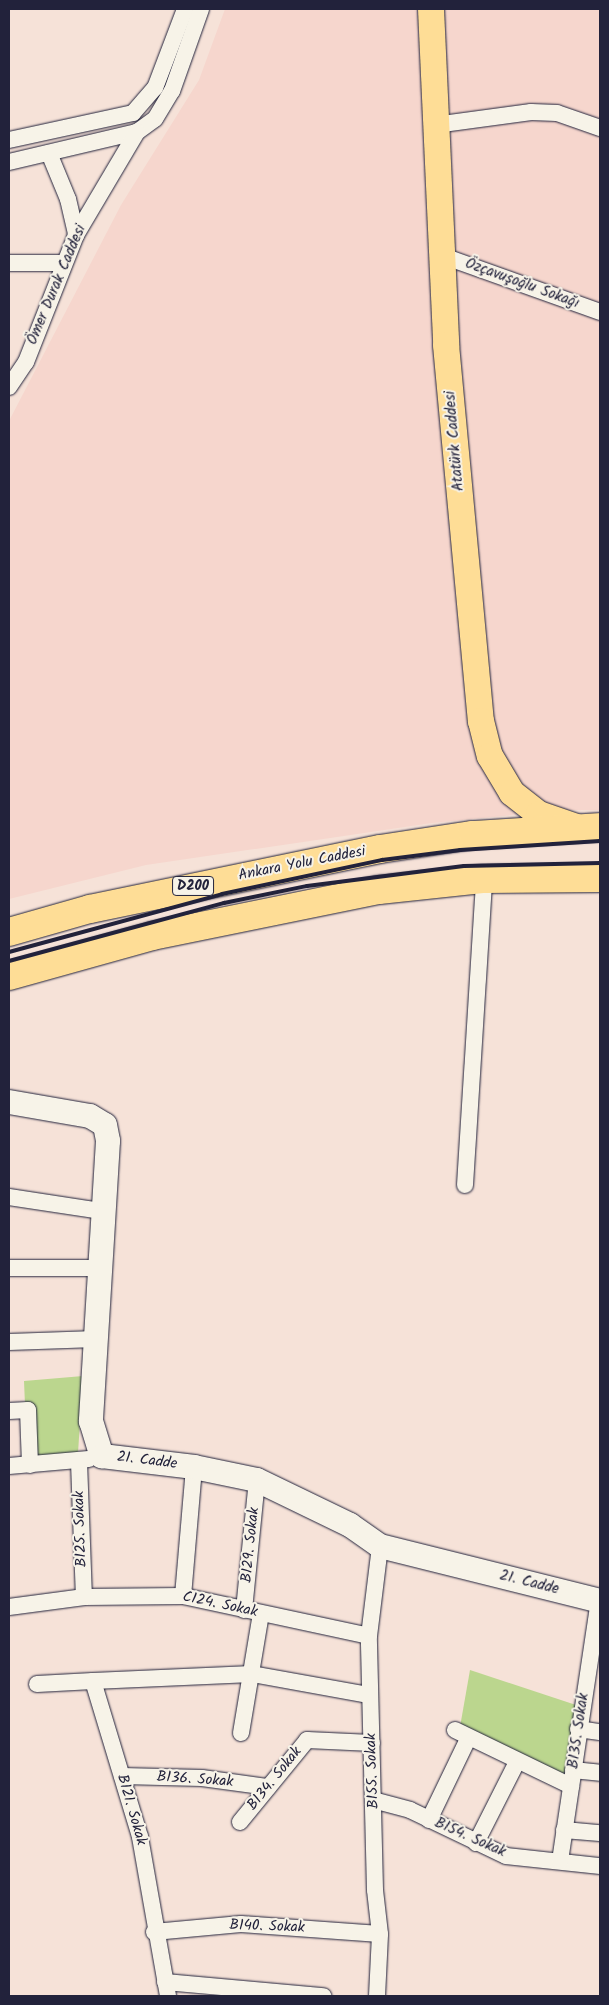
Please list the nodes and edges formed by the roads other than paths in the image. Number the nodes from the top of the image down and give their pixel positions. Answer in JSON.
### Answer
{"nodes":[{"id":1,"x":185,"y":9,"type":"edge"},
{"id":2,"x":202,"y":9,"type":"edge"},
{"id":3,"x":431,"y":9,"type":"edge"},
{"id":4,"x":133,"y":113,"type":"junction"},
{"id":5,"x":435,"y":125,"type":"junction"},
{"id":6,"x":600,"y":128,"type":"edge"},
{"id":7,"x":137,"y":132,"type":"junction"},
{"id":8,"x":9,"y":140,"type":"edge"},
{"id":9,"x":49,"y":152,"type":"junction"},
{"id":10,"x":9,"y":162,"type":"edge"},
{"id":11,"x":76,"y":235,"type":"junction"},
{"id":12,"x":443,"y":256,"type":"junction"},
{"id":13,"x":63,"y":262,"type":"junction"},
{"id":14,"x":9,"y":263,"type":"edge"},
{"id":15,"x":600,"y":312,"type":"edge"},
{"id":16,"x":9,"y":387,"type":"edge"},
{"id":17,"x":588,"y":827,"type":"edge"},
{"id":18,"x":380,"y":849,"type":"junction"},
{"id":19,"x":600,"y":878,"type":"edge"},
{"id":20,"x":484,"y":879,"type":"junction"},
{"id":21,"x":285,"y":910,"type":"junction"},
{"id":22,"x":9,"y":915,"type":"edge"},
{"id":23,"x":9,"y":932,"type":"edge"},
{"id":24,"x":9,"y":976,"type":"edge"},
{"id":25,"x":9,"y":993,"type":"edge"},
{"id":26,"x":9,"y":1102,"type":"edge"},
{"id":27,"x":465,"y":1185,"type":"dead end"},
{"id":28,"x":9,"y":1197,"type":"edge"},
{"id":29,"x":102,"y":1211,"type":"junction"},
{"id":30,"x":9,"y":1268,"type":"edge"},
{"id":31,"x":99,"y":1268,"type":"junction"},
{"id":32,"x":96,"y":1339,"type":"junction"},
{"id":33,"x":9,"y":1342,"type":"edge"},
{"id":34,"x":9,"y":1411,"type":"edge"},
{"id":35,"x":91,"y":1459,"type":"junction"},
{"id":36,"x":30,"y":1465,"type":"junction"},
{"id":37,"x":9,"y":1466,"type":"edge"},
{"id":38,"x":194,"y":1466,"type":"junction"},
{"id":39,"x":257,"y":1480,"type":"junction"},
{"id":40,"x":380,"y":1546,"type":"junction"},
{"id":41,"x":183,"y":1596,"type":"junction"},
{"id":42,"x":84,"y":1597,"type":"junction"},
{"id":43,"x":600,"y":1601,"type":"edge"},
{"id":44,"x":9,"y":1607,"type":"edge"},
{"id":45,"x":244,"y":1610,"type":"junction"},
{"id":46,"x":261,"y":1614,"type":"junction"},
{"id":47,"x":369,"y":1636,"type":"junction"},
{"id":48,"x":252,"y":1674,"type":"junction"},
{"id":49,"x":93,"y":1681,"type":"junction"},
{"id":50,"x":36,"y":1684,"type":"dead end"},
{"id":51,"x":369,"y":1695,"type":"junction"},
{"id":52,"x":578,"y":1729,"type":"junction"},
{"id":53,"x":600,"y":1732,"type":"edge"},
{"id":54,"x":241,"y":1733,"type":"dead end"},
{"id":55,"x":372,"y":1743,"type":"junction"},
{"id":56,"x":517,"y":1762,"type":"junction"},
{"id":57,"x":573,"y":1770,"type":"junction"},
{"id":58,"x":600,"y":1773,"type":"edge"},
{"id":59,"x":122,"y":1776,"type":"junction"},
{"id":60,"x":570,"y":1786,"type":"junction"},
{"id":61,"x":268,"y":1787,"type":"junction"},
{"id":62,"x":374,"y":1800,"type":"junction"},
{"id":63,"x":430,"y":1820,"type":"junction"},
{"id":64,"x":240,"y":1822,"type":"dead end"},
{"id":65,"x":564,"y":1830,"type":"junction"},
{"id":66,"x":600,"y":1833,"type":"edge"},
{"id":67,"x":476,"y":1842,"type":"junction"},
{"id":68,"x":560,"y":1861,"type":"junction"},
{"id":69,"x":600,"y":1866,"type":"edge"},
{"id":70,"x":154,"y":1932,"type":"junction"},
{"id":71,"x":380,"y":1934,"type":"junction"},
{"id":72,"x":166,"y":1989,"type":"edge"},
{"id":73,"x":323,"y":1996,"type":"edge"},
{"id":74,"x":377,"y":1996,"type":"edge"}],
"edges":[{"from":1,"to":4,"type":"street"},
{"from":2,"to":7,"type":"street"},
{"from":3,"to":5,"type":"main road","name":"Atatürk Caddesi"},
{"from":4,"to":7,"type":"street"},
{"from":4,"to":8,"type":"street"},
{"from":5,"to":6,"type":"street"},
{"from":5,"to":12,"type":"main road","name":"Atatürk Caddesi"},
{"from":7,"to":9,"type":"street"},
{"from":7,"to":11,"type":"street","name":"Ömer Durak Caddesi"},
{"from":9,"to":10,"type":"street"},
{"from":9,"to":11,"type":"street"},
{"from":11,"to":13,"type":"street","name":"Ömer Durak Caddesi"},
{"from":12,"to":15,"type":"street","name":"Özçavuşoğlu Sokağı"},
{"from":12,"to":17,"type":"main road","name":"Atatürk Caddesi"},
{"from":13,"to":14,"type":"street"},
{"from":13,"to":16,"type":"street","name":"Ömer Durak Caddesi"},
{"from":17,"to":18,"type":"highway","name":"Ankara Yolu Caddesi","number":"D200"},
{"from":18,"to":22,"type":"highway"},
{"from":18,"to":23,"type":"highway","name":"Ankara Yolu Caddesi","number":"D200"},
{"from":19,"to":20,"type":"highway"},
{"from":20,"to":21,"type":"highway"},
{"from":20,"to":27,"type":"street"},
{"from":21,"to":24,"type":"highway"},
{"from":21,"to":25,"type":"highway"},
{"from":26,"to":29,"type":"main road","name":"21. Cadde"},
{"from":28,"to":29,"type":"street"},
{"from":29,"to":31,"type":"main road","name":"21. Cadde"},
{"from":30,"to":31,"type":"street"},
{"from":31,"to":32,"type":"main road","name":"21. Cadde"},
{"from":32,"to":33,"type":"street"},
{"from":32,"to":35,"type":"main road","name":"21. Cadde"},
{"from":34,"to":36,"type":"street"},
{"from":35,"to":36,"type":"street"},
{"from":35,"to":38,"type":"main road","name":"21. Cadde"},
{"from":35,"to":42,"type":"street","name":"B125. Sokak"},
{"from":36,"to":37,"type":"street"},
{"from":38,"to":39,"type":"main road","name":"21. Cadde"},
{"from":38,"to":41,"type":"street"},
{"from":39,"to":40,"type":"main road","name":"21. Cadde"},
{"from":39,"to":45,"type":"street","name":"B129. Sokak"},
{"from":40,"to":43,"type":"main road","name":"21. Cadde"},
{"from":40,"to":47,"type":"street","name":"B155. Sokak"},
{"from":41,"to":42,"type":"street","name":"C124. Sokak"},
{"from":41,"to":45,"type":"street","name":"C124. Sokak"},
{"from":42,"to":44,"type":"street","name":"C124. Sokak"},
{"from":43,"to":52,"type":"street","name":"B135. Sokak"},
{"from":45,"to":46,"type":"street","name":"C124. Sokak"},
{"from":46,"to":47,"type":"street","name":"C124. Sokak"},
{"from":46,"to":48,"type":"street"},
{"from":47,"to":51,"type":"street","name":"B155. Sokak"},
{"from":48,"to":49,"type":"street"},
{"from":48,"to":51,"type":"street"},
{"from":48,"to":54,"type":"street"},
{"from":49,"to":50,"type":"street"},
{"from":49,"to":59,"type":"street","name":"B121. Sokak"},
{"from":51,"to":55,"type":"street","name":"B155. Sokak"},
{"from":52,"to":53,"type":"street"},
{"from":52,"to":57,"type":"street","name":"B135. Sokak"},
{"from":55,"to":61,"type":"street","name":"B134. Sokak"},
{"from":55,"to":62,"type":"street","name":"B155. Sokak"},
{"from":56,"to":60,"type":"street"},
{"from":56,"to":63,"type":"street"},
{"from":56,"to":67,"type":"street"},
{"from":57,"to":58,"type":"street"},
{"from":57,"to":60,"type":"street","name":"B135. Sokak"},
{"from":59,"to":61,"type":"street","name":"B136. Sokak"},
{"from":59,"to":70,"type":"street","name":"B121. Sokak"},
{"from":60,"to":65,"type":"street","name":"B135. Sokak"},
{"from":61,"to":64,"type":"street","name":"B134. Sokak"},
{"from":62,"to":63,"type":"street","name":"B154. Sokak"},
{"from":62,"to":71,"type":"street","name":"B155. Sokak"},
{"from":63,"to":67,"type":"street","name":"B154. Sokak"},
{"from":65,"to":66,"type":"street"},
{"from":65,"to":68,"type":"street","name":"B135. Sokak"},
{"from":67,"to":68,"type":"street","name":"B154. Sokak"},
{"from":68,"to":69,"type":"street","name":"B154. Sokak"},
{"from":70,"to":71,"type":"street","name":"B140. Sokak"},
{"from":70,"to":72,"type":"street","name":"B121. Sokak"},
{"from":71,"to":74,"type":"street","name":"B155. Sokak"},
{"from":72,"to":73,"type":"street"}]}
